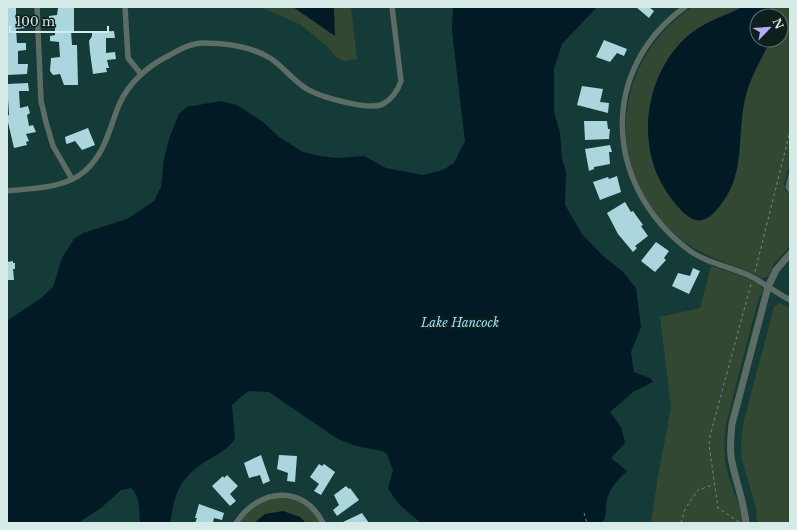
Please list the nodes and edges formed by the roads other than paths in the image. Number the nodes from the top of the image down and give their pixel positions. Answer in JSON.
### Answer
{"nodes":[{"id":1,"x":37,"y":7,"type":"edge"},
{"id":2,"x":125,"y":7,"type":"edge"},
{"id":3,"x":392,"y":7,"type":"edge"},
{"id":4,"x":685,"y":7,"type":"edge"},
{"id":5,"x":141,"y":74,"type":"junction"},
{"id":6,"x":790,"y":175,"type":"edge"},
{"id":7,"x":72,"y":179,"type":"junction"},
{"id":8,"x":7,"y":191,"type":"edge"},
{"id":9,"x":790,"y":192,"type":"edge"},
{"id":10,"x":790,"y":254,"type":"edge"},
{"id":11,"x":768,"y":287,"type":"junction"},
{"id":12,"x":790,"y":300,"type":"edge"},
{"id":13,"x":236,"y":523,"type":"edge"},
{"id":14,"x":323,"y":523,"type":"edge"},
{"id":15,"x":746,"y":523,"type":"edge"}],
"edges":[{"from":1,"to":7,"type":"street"},
{"from":2,"to":5,"type":"street"},
{"from":3,"to":5,"type":"street"},
{"from":4,"to":11,"type":"street"},
{"from":5,"to":7,"type":"street"},
{"from":6,"to":9,"type":"lane"},
{"from":7,"to":8,"type":"street"},
{"from":10,"to":11,"type":"street"},
{"from":11,"to":12,"type":"street"},
{"from":11,"to":15,"type":"street"},
{"from":13,"to":14,"type":"street"}]}
